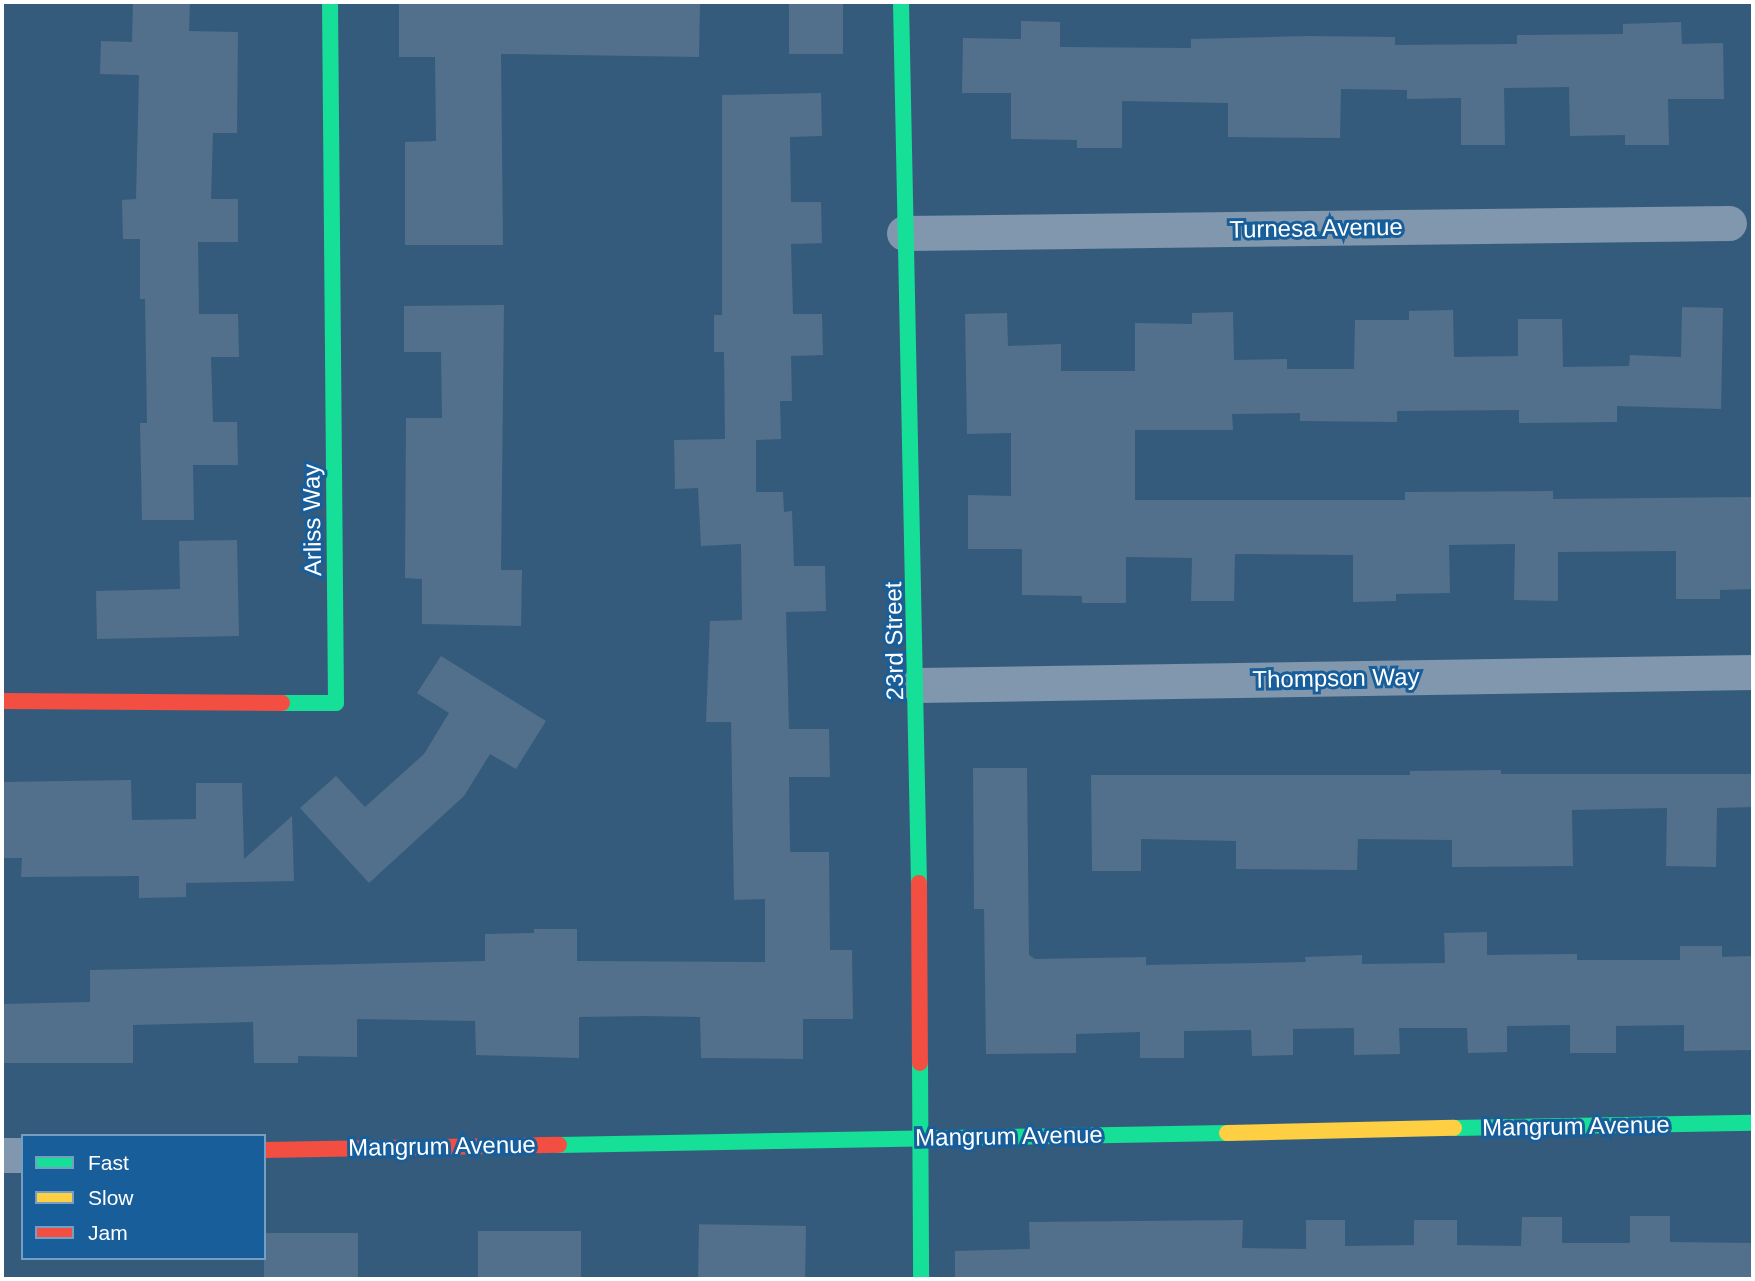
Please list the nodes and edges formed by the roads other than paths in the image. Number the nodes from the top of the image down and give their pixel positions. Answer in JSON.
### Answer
{"nodes":[{"id":1,"x":330,"y":2,"type":"edge"},
{"id":2,"x":901,"y":2,"type":"edge"},
{"id":3,"x":1728,"y":223,"type":"dead end"},
{"id":4,"x":904,"y":233,"type":"junction"},
{"id":5,"x":1753,"y":672,"type":"edge"},
{"id":6,"x":918,"y":685,"type":"junction"},
{"id":7,"x":2,"y":701,"type":"edge"},
{"id":8,"x":1753,"y":1123,"type":"edge"},
{"id":9,"x":921,"y":1137,"type":"junction"},
{"id":10,"x":266,"y":1150,"type":"edge"},
{"id":11,"x":21,"y":1154,"type":"edge"},
{"id":12,"x":2,"y":1155,"type":"edge"},
{"id":13,"x":921,"y":1279,"type":"edge"}],
"edges":[{"from":1,"to":7,"type":"street","name":"Arliss Way"},
{"from":2,"to":4,"type":"street","name":"23rd Street"},
{"from":3,"to":4,"type":"street","name":"Turnesa Avenue"},
{"from":4,"to":6,"type":"street","name":"23rd Street"},
{"from":5,"to":6,"type":"street","name":"Thompson Way"},
{"from":6,"to":9,"type":"street","name":"23rd Street"},
{"from":8,"to":9,"type":"street","name":"Mangrum Avenue"},
{"from":9,"to":10,"type":"street","name":"Mangrum Avenue"},
{"from":9,"to":13,"type":"street","name":"23rd Street"},
{"from":11,"to":12,"type":"street"}]}
